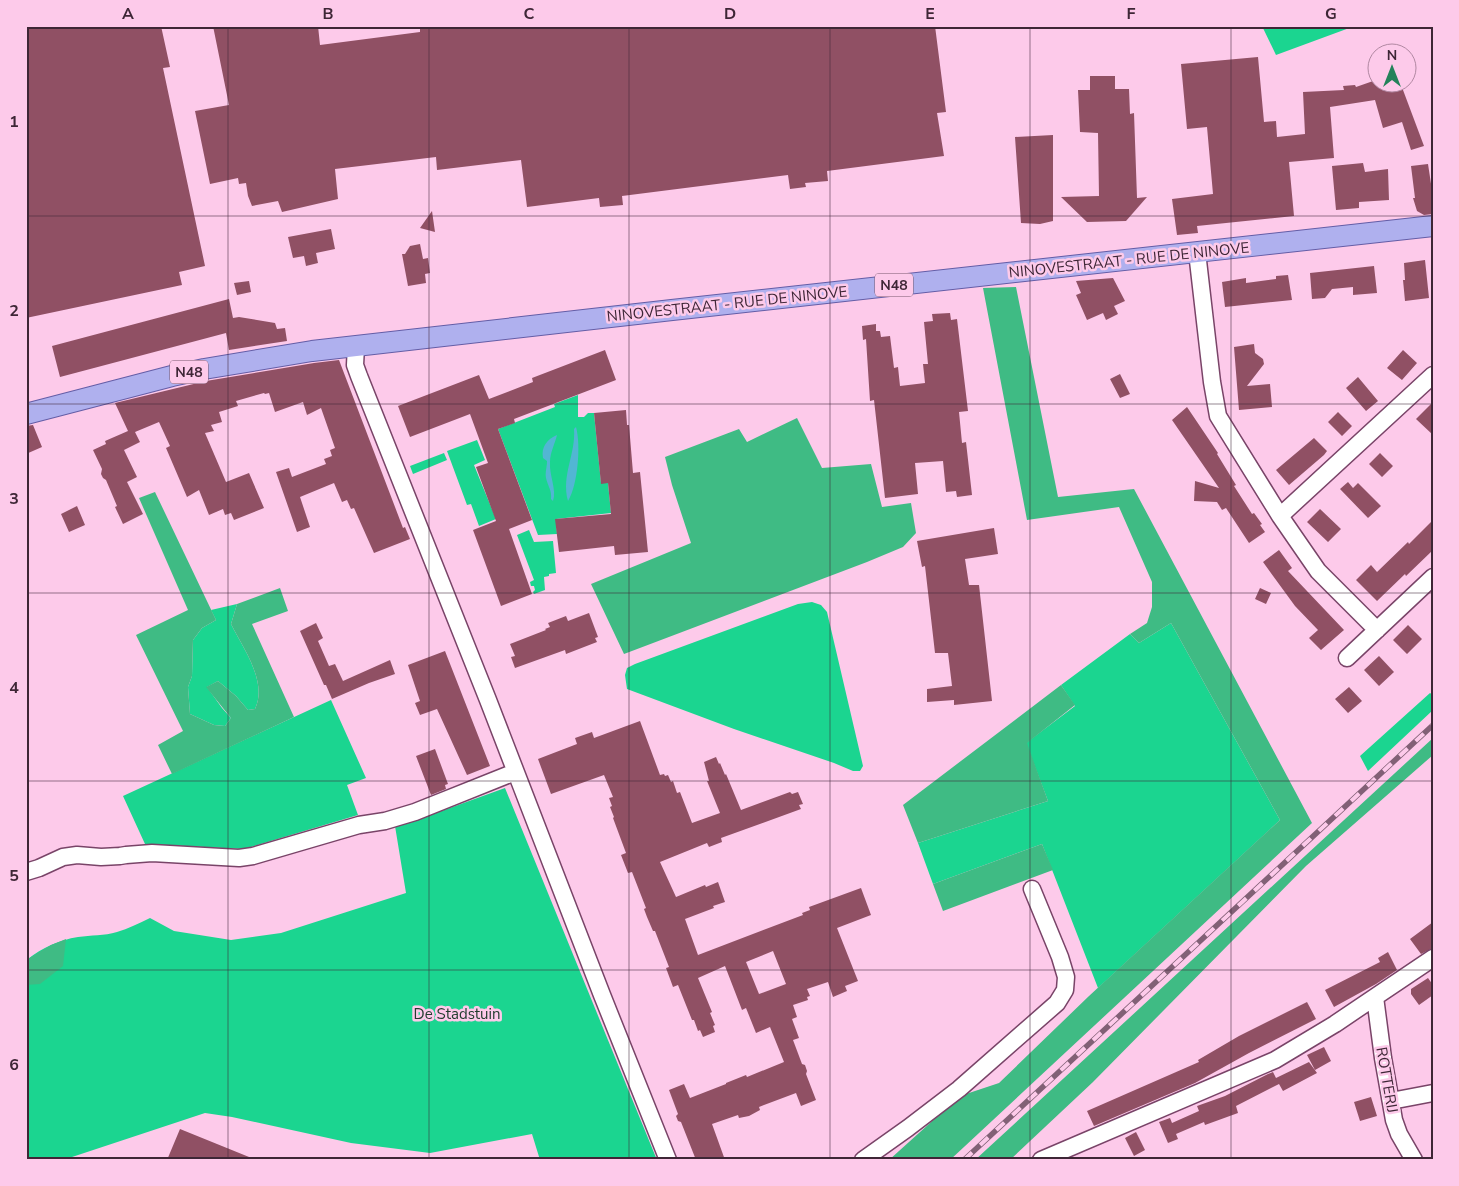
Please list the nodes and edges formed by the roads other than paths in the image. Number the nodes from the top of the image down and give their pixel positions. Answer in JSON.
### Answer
{"nodes":[{"id":1,"x":1433,"y":226,"type":"edge"},
{"id":2,"x":1197,"y":252,"type":"junction"},
{"id":3,"x":356,"y":346,"type":"junction"},
{"id":4,"x":1433,"y":375,"type":"edge"},
{"id":5,"x":26,"y":414,"type":"edge"},
{"id":6,"x":1280,"y":516,"type":"junction"},
{"id":7,"x":1433,"y":576,"type":"edge"},
{"id":8,"x":1377,"y":630,"type":"junction"},
{"id":9,"x":1348,"y":658,"type":"dead end"},
{"id":10,"x":515,"y":772,"type":"junction"},
{"id":11,"x":26,"y":872,"type":"edge"},
{"id":12,"x":1032,"y":889,"type":"dead end"},
{"id":13,"x":1433,"y":958,"type":"edge"},
{"id":14,"x":1375,"y":997,"type":"junction"},
{"id":15,"x":1433,"y":1093,"type":"edge"},
{"id":16,"x":1391,"y":1102,"type":"junction"},
{"id":17,"x":668,"y":1160,"type":"edge"},
{"id":18,"x":863,"y":1160,"type":"edge"},
{"id":19,"x":1041,"y":1160,"type":"edge"},
{"id":20,"x":1414,"y":1160,"type":"edge"}],
"edges":[{"from":1,"to":2,"type":"main road","name":"NINOVESTRAAT - RUE DE NINOVE","number":"N48"},
{"from":2,"to":3,"type":"main road","name":"NINOVESTRAAT - RUE DE NINOVE","number":"N48"},
{"from":2,"to":6,"type":"street"},
{"from":3,"to":5,"type":"main road","name":"NINOVESTRAAT - RUE DE NINOVE","number":"N48"},
{"from":3,"to":10,"type":"street"},
{"from":4,"to":6,"type":"street"},
{"from":6,"to":8,"type":"street"},
{"from":7,"to":8,"type":"street"},
{"from":8,"to":9,"type":"street"},
{"from":10,"to":11,"type":"street"},
{"from":10,"to":17,"type":"street"},
{"from":12,"to":18,"type":"street"},
{"from":13,"to":14,"type":"street"},
{"from":14,"to":16,"type":"street","name":"ROTTERIJ"},
{"from":14,"to":19,"type":"street"},
{"from":15,"to":16,"type":"street"},
{"from":16,"to":20,"type":"street","name":"ROTTERIJ"}]}
